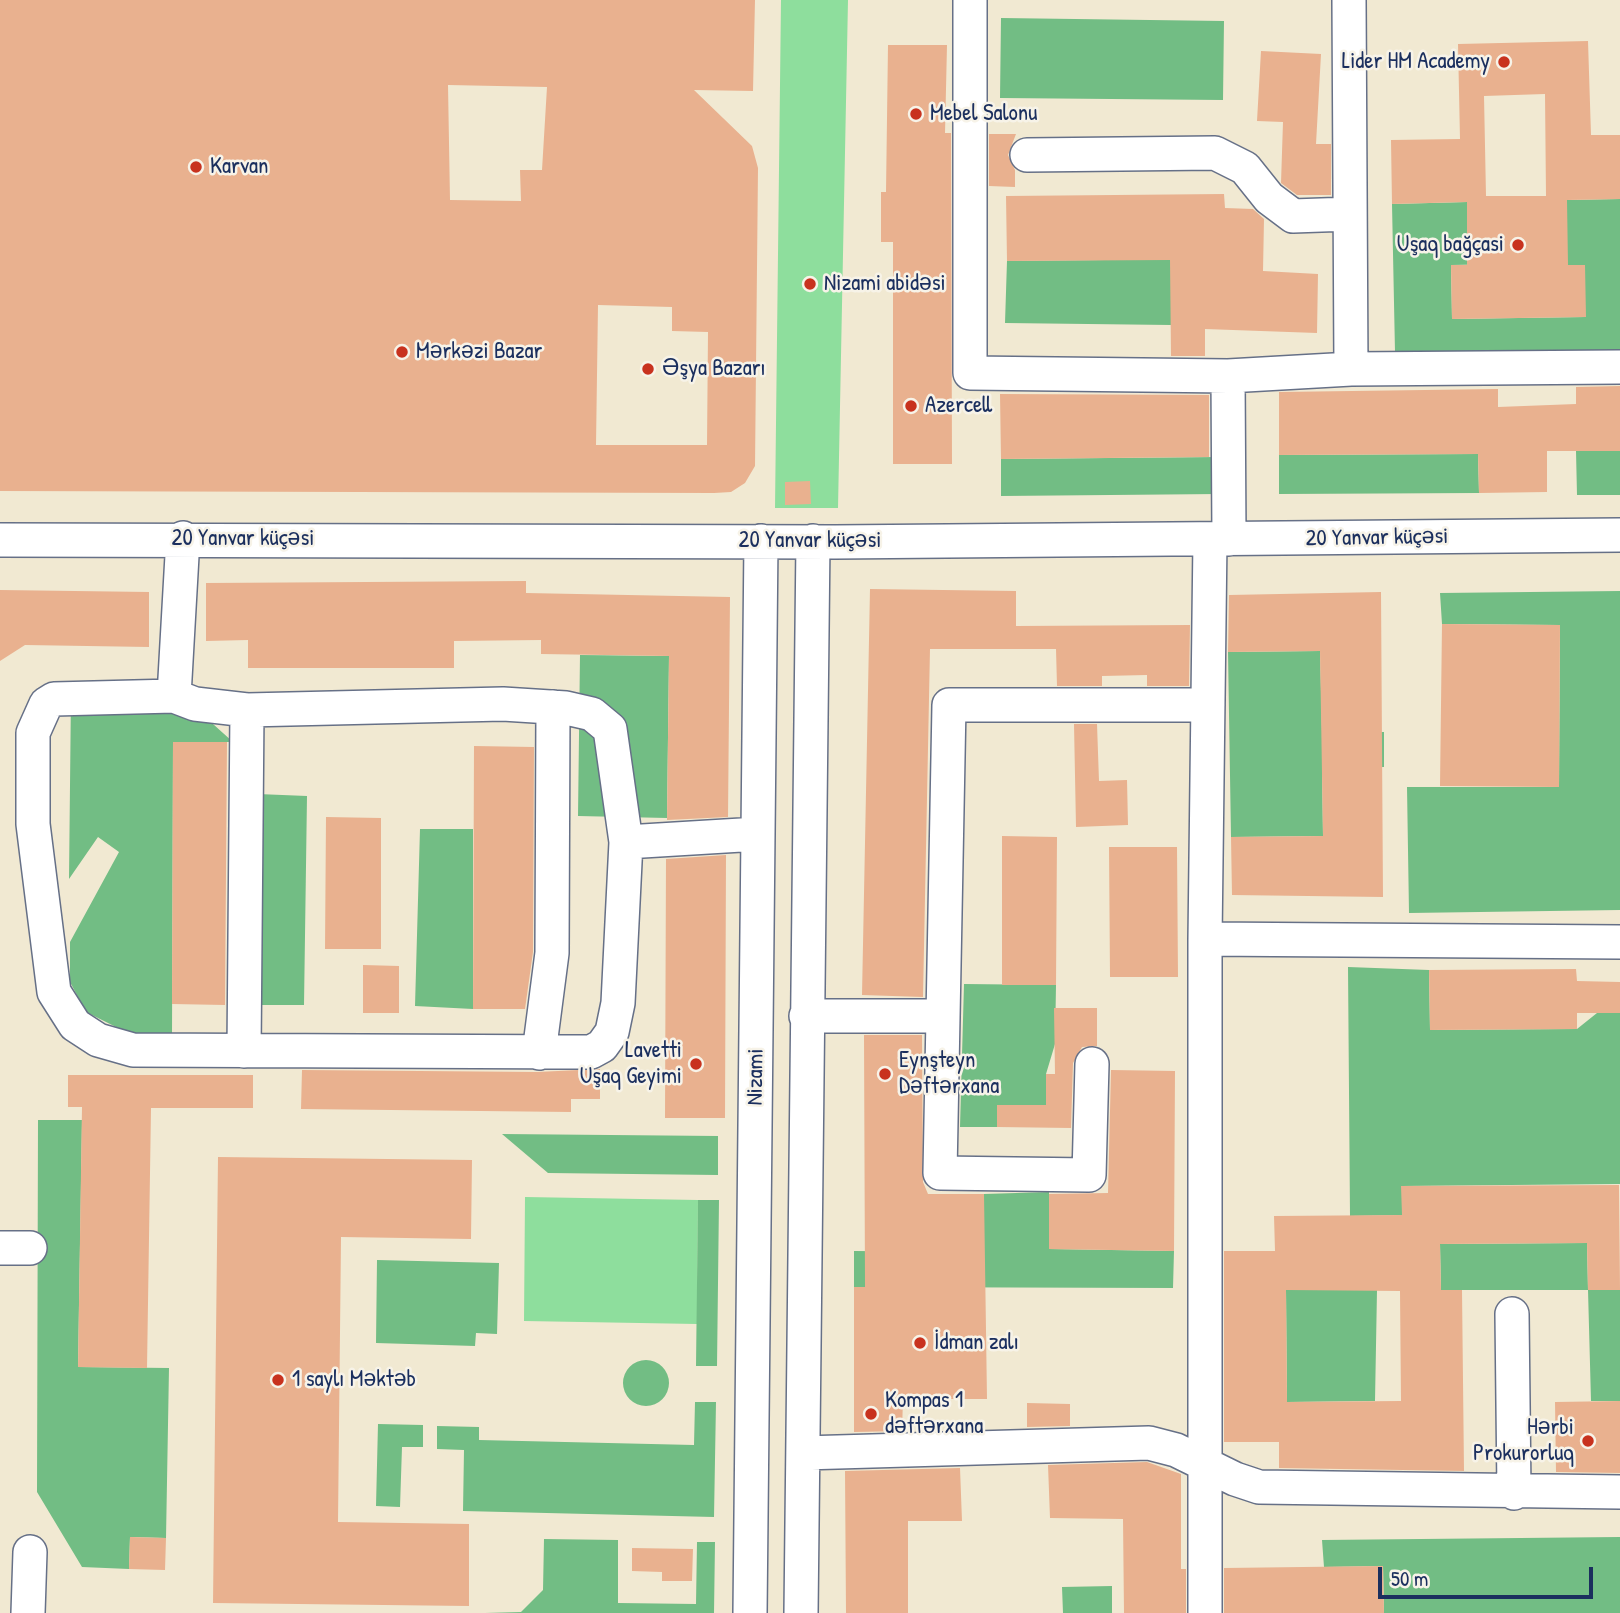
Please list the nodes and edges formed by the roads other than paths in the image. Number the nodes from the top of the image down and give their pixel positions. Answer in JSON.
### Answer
{"nodes":[{"id":1,"x":970,"y":0,"type":"edge"},
{"id":2,"x":1349,"y":0,"type":"edge"},
{"id":3,"x":1027,"y":155,"type":"dead end"},
{"id":4,"x":1350,"y":214,"type":"junction"},
{"id":5,"x":1620,"y":367,"type":"edge"},
{"id":6,"x":1351,"y":369,"type":"junction"},
{"id":7,"x":1228,"y":376,"type":"junction"},
{"id":8,"x":1620,"y":535,"type":"edge"},
{"id":9,"x":183,"y":538,"type":"junction"},
{"id":10,"x":1220,"y":539,"type":"junction"},
{"id":11,"x":0,"y":540,"type":"edge"},
{"id":12,"x":761,"y":541,"type":"junction"},
{"id":13,"x":813,"y":541,"type":"junction"},
{"id":14,"x":174,"y":696,"type":"junction"},
{"id":15,"x":1208,"y":705,"type":"junction"},
{"id":16,"x":553,"y":707,"type":"junction"},
{"id":17,"x":247,"y":710,"type":"junction"},
{"id":18,"x":758,"y":834,"type":"junction"},
{"id":19,"x":626,"y":842,"type":"junction"},
{"id":20,"x":1205,"y":939,"type":"junction"},
{"id":21,"x":1620,"y":942,"type":"edge"},
{"id":22,"x":806,"y":1016,"type":"junction"},
{"id":23,"x":943,"y":1016,"type":"junction"},
{"id":24,"x":244,"y":1051,"type":"junction"},
{"id":25,"x":539,"y":1053,"type":"junction"},
{"id":26,"x":1092,"y":1064,"type":"dead end"},
{"id":27,"x":1512,"y":1314,"type":"dead end"},
{"id":28,"x":803,"y":1453,"type":"junction"},
{"id":29,"x":1205,"y":1464,"type":"junction"},
{"id":30,"x":1620,"y":1492,"type":"edge"},
{"id":31,"x":1514,"y":1493,"type":"junction"},
{"id":32,"x":30,"y":1552,"type":"dead end"},
{"id":33,"x":28,"y":1613,"type":"edge"},
{"id":34,"x":750,"y":1613,"type":"edge"},
{"id":35,"x":801,"y":1613,"type":"edge"},
{"id":36,"x":1205,"y":1613,"type":"edge"}],
"edges":[{"from":1,"to":7,"type":"street"},
{"from":2,"to":4,"type":"street"},
{"from":3,"to":4,"type":"street"},
{"from":4,"to":6,"type":"street"},
{"from":5,"to":6,"type":"street"},
{"from":6,"to":7,"type":"street"},
{"from":7,"to":10,"type":"street"},
{"from":8,"to":10,"type":"street","name":"20 Yanvar küçəsi"},
{"from":9,"to":11,"type":"street","name":"20 Yanvar küçəsi"},
{"from":9,"to":12,"type":"street","name":"20 Yanvar küçəsi"},
{"from":9,"to":14,"type":"street"},
{"from":10,"to":13,"type":"street","name":"20 Yanvar küçəsi"},
{"from":10,"to":15,"type":"street"},
{"from":12,"to":13,"type":"street","name":"20 Yanvar küçəsi"},
{"from":12,"to":18,"type":"street","name":"Nizami"},
{"from":13,"to":22,"type":"street"},
{"from":14,"to":17,"type":"street"},
{"from":14,"to":24,"type":"street"},
{"from":15,"to":20,"type":"street"},
{"from":15,"to":23,"type":"street"},
{"from":16,"to":17,"type":"street"},
{"from":16,"to":19,"type":"street"},
{"from":16,"to":25,"type":"street"},
{"from":17,"to":24,"type":"street"},
{"from":18,"to":19,"type":"street"},
{"from":18,"to":34,"type":"street","name":"Nizami"},
{"from":19,"to":25,"type":"street"},
{"from":20,"to":21,"type":"street"},
{"from":20,"to":29,"type":"street"},
{"from":22,"to":23,"type":"street"},
{"from":22,"to":28,"type":"street"},
{"from":23,"to":26,"type":"street"},
{"from":24,"to":25,"type":"street"},
{"from":27,"to":31,"type":"street"},
{"from":28,"to":29,"type":"street"},
{"from":28,"to":35,"type":"street"},
{"from":29,"to":31,"type":"street"},
{"from":29,"to":36,"type":"street"},
{"from":30,"to":31,"type":"street"},
{"from":32,"to":33,"type":"street"}]}
